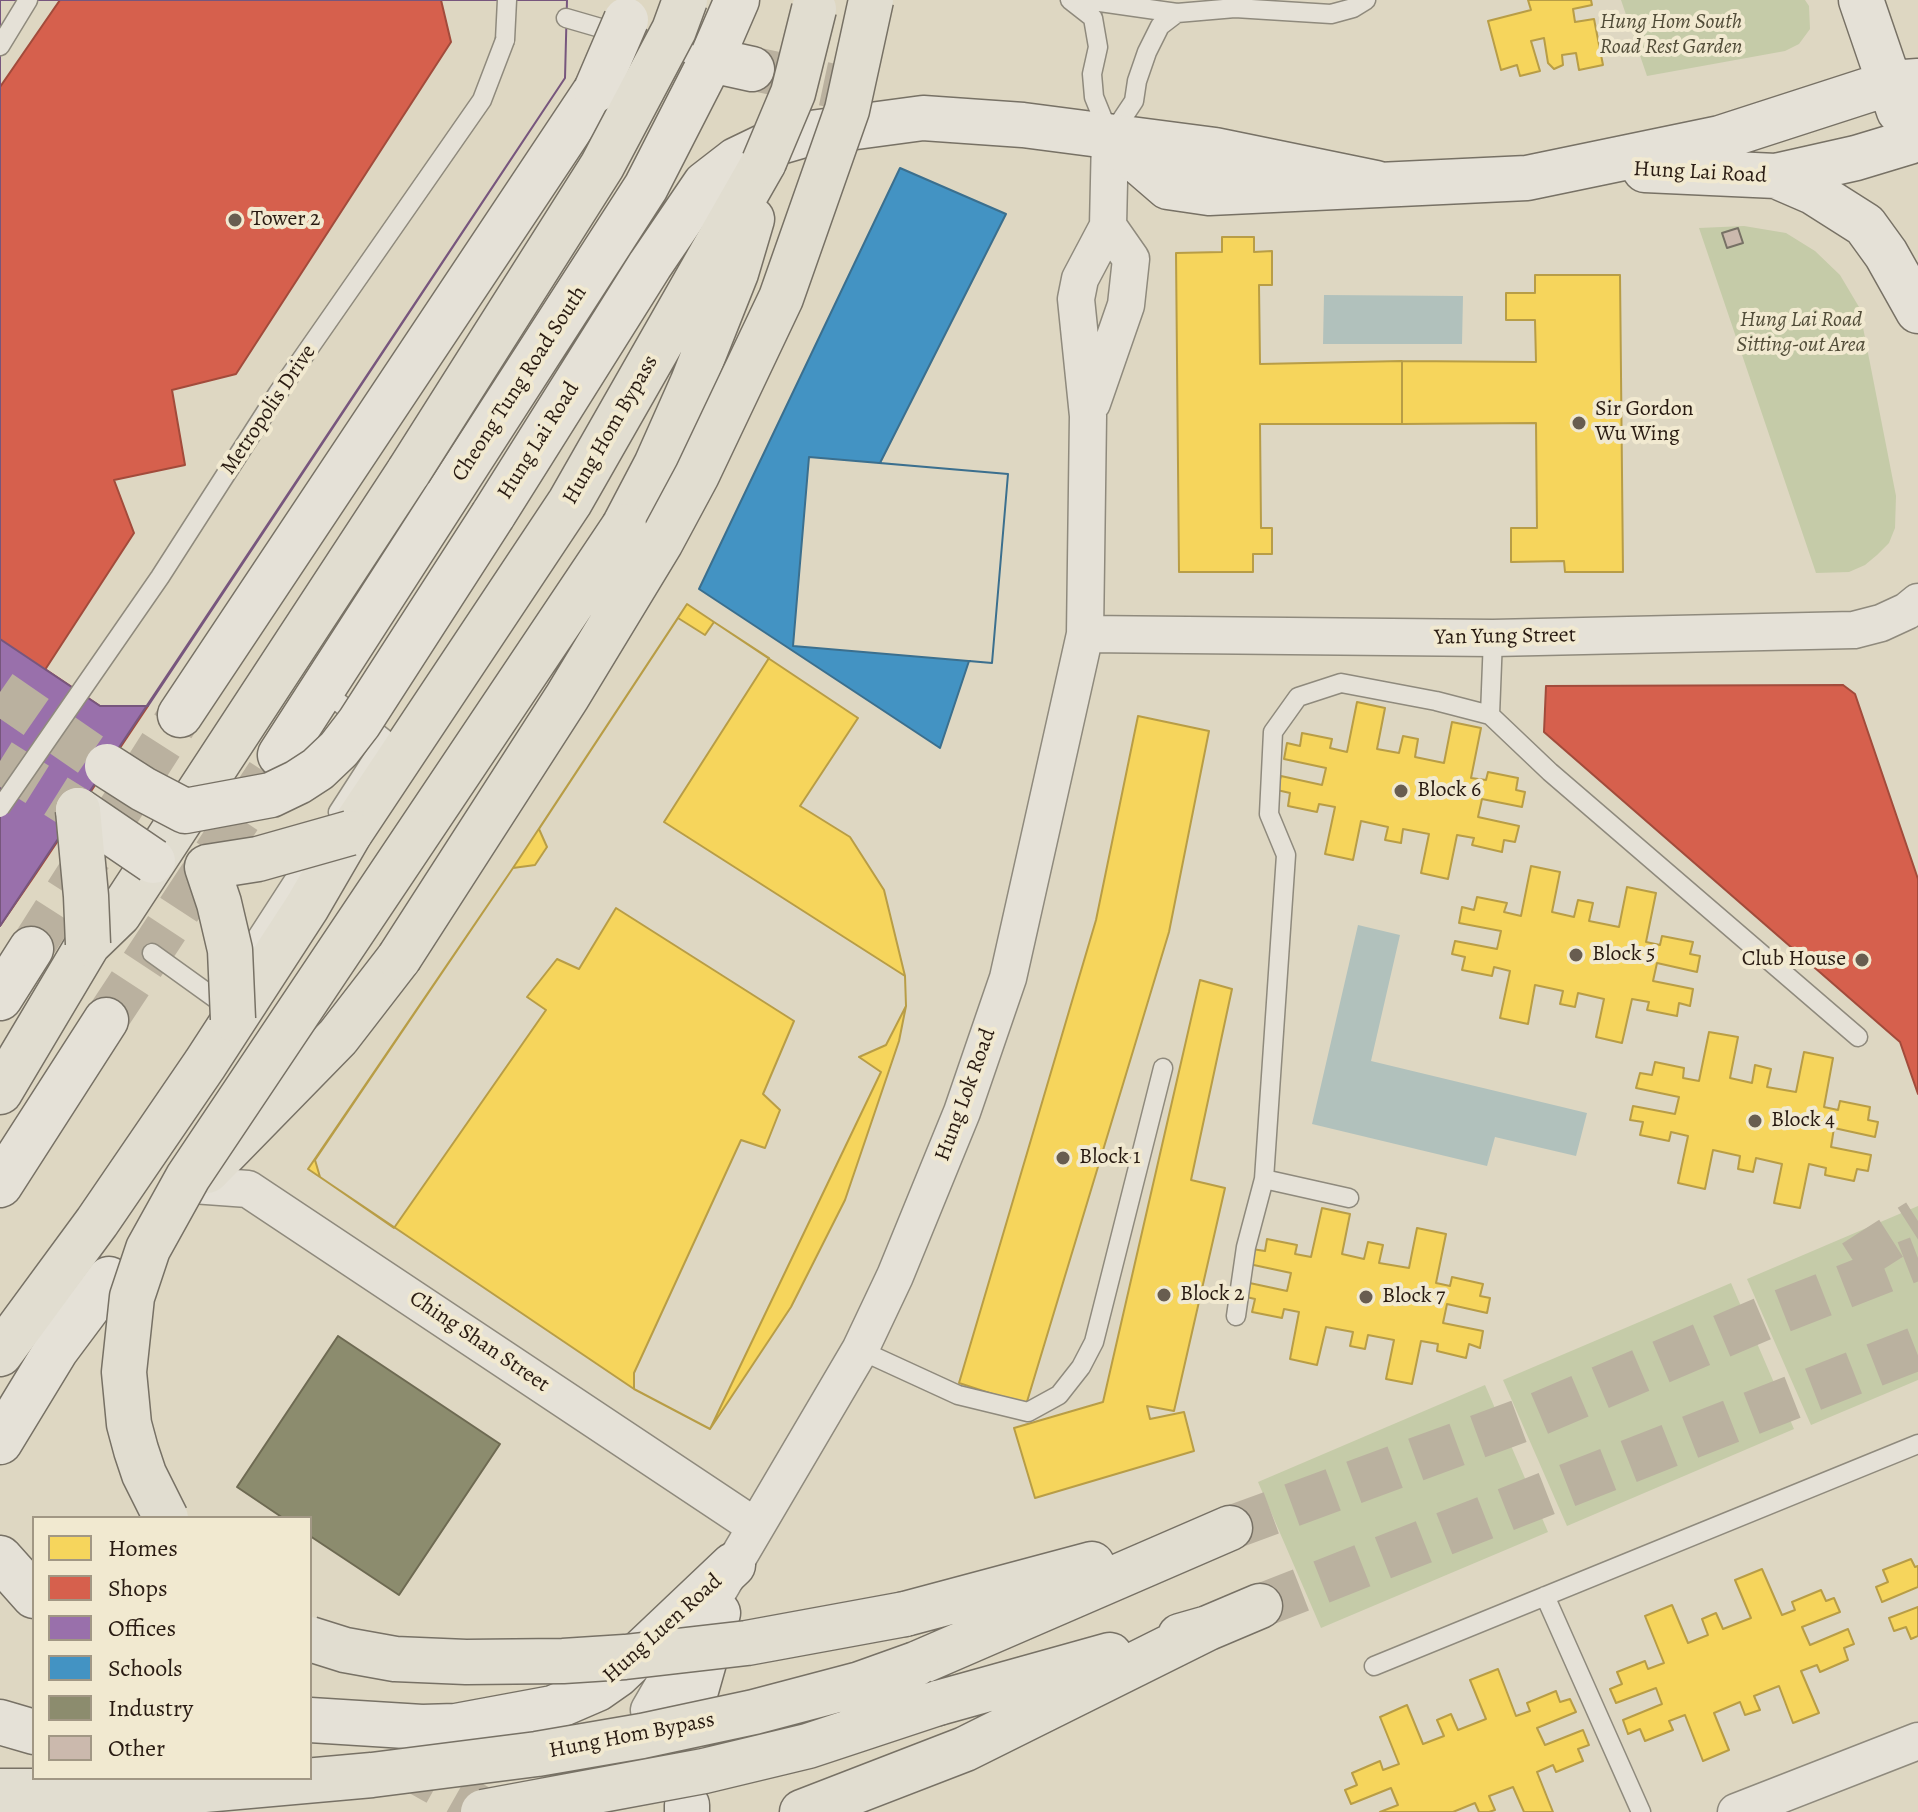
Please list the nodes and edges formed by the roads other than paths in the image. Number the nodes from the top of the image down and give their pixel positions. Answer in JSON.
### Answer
{"nodes":[{"id":1,"x":28,"y":0,"type":"edge"},
{"id":2,"x":507,"y":0,"type":"edge"},
{"id":3,"x":685,"y":0,"type":"edge"},
{"id":4,"x":737,"y":0,"type":"edge"},
{"id":5,"x":817,"y":0,"type":"edge"},
{"id":6,"x":871,"y":0,"type":"edge"},
{"id":7,"x":1070,"y":0,"type":"edge"},
{"id":8,"x":1086,"y":0,"type":"edge"},
{"id":9,"x":1366,"y":0,"type":"edge"},
{"id":10,"x":1861,"y":0,"type":"edge"},
{"id":11,"x":628,"y":7,"type":"edge"},
{"id":12,"x":1177,"y":13,"type":"junction"},
{"id":13,"x":566,"y":18,"type":"dead end"},
{"id":14,"x":0,"y":46,"type":"edge"},
{"id":15,"x":711,"y":60,"type":"junction"},
{"id":16,"x":752,"y":69,"type":"tunnel mouth"},
{"id":17,"x":1904,"y":82,"type":"edge"},
{"id":18,"x":839,"y":87,"type":"tunnel mouth"},
{"id":19,"x":923,"y":118,"type":"junction"},
{"id":20,"x":1110,"y":137,"type":"junction"},
{"id":21,"x":1915,"y":148,"type":"edge"},
{"id":22,"x":764,"y":162,"type":"junction"},
{"id":23,"x":1583,"y":167,"type":"junction"},
{"id":24,"x":1776,"y":176,"type":"junction"},
{"id":25,"x":1108,"y":226,"type":"junction"},
{"id":26,"x":1918,"y":311,"type":"edge"},
{"id":27,"x":1088,"y":416,"type":"junction"},
{"id":28,"x":1918,"y":602,"type":"edge"},
{"id":29,"x":1085,"y":634,"type":"junction"},
{"id":30,"x":1493,"y":638,"type":"junction"},
{"id":31,"x":323,"y":690,"type":"junction"},
{"id":32,"x":180,"y":715,"type":"tunnel mouth"},
{"id":33,"x":1490,"y":715,"type":"junction"},
{"id":34,"x":280,"y":755,"type":"tunnel mouth"},
{"id":35,"x":107,"y":766,"type":"tunnel mouth"},
{"id":36,"x":0,"y":808,"type":"edge"},
{"id":37,"x":78,"y":810,"type":"joint"},
{"id":38,"x":185,"y":811,"type":"junction"},
{"id":39,"x":350,"y":833,"type":"junction"},
{"id":40,"x":153,"y":861,"type":"junction"},
{"id":41,"x":207,"y":867,"type":"junction"},
{"id":42,"x":88,"y":944,"type":"junction"},
{"id":43,"x":31,"y":949,"type":"tunnel mouth"},
{"id":44,"x":152,"y":953,"type":"dead end"},
{"id":45,"x":0,"y":998,"type":"edge"},
{"id":46,"x":233,"y":1019,"type":"junction"},
{"id":47,"x":106,"y":1020,"type":"tunnel mouth"},
{"id":48,"x":1858,"y":1037,"type":"dead end"},
{"id":49,"x":1163,"y":1068,"type":"dead end"},
{"id":50,"x":0,"y":1092,"type":"edge"},
{"id":51,"x":200,"y":1178,"type":"joint"},
{"id":52,"x":1264,"y":1179,"type":"junction"},
{"id":53,"x":0,"y":1185,"type":"edge"},
{"id":54,"x":1349,"y":1198,"type":"dead end"},
{"id":55,"x":109,"y":1279,"type":"dead end"},
{"id":56,"x":1236,"y":1316,"type":"dead end"},
{"id":57,"x":860,"y":1350,"type":"junction"},
{"id":58,"x":0,"y":1354,"type":"edge"},
{"id":59,"x":0,"y":1442,"type":"edge"},
{"id":60,"x":1918,"y":1444,"type":"edge"},
{"id":61,"x":165,"y":1516,"type":"edge"},
{"id":62,"x":756,"y":1527,"type":"junction"},
{"id":63,"x":0,"y":1558,"type":"edge"},
{"id":64,"x":733,"y":1565,"type":"junction"},
{"id":65,"x":32,"y":1594,"type":"edge"},
{"id":66,"x":1545,"y":1596,"type":"junction"},
{"id":67,"x":312,"y":1640,"type":"edge"},
{"id":68,"x":1374,"y":1666,"type":"dead end"},
{"id":69,"x":693,"y":1701,"type":"dead end"},
{"id":70,"x":649,"y":1710,"type":"dead end"},
{"id":71,"x":312,"y":1721,"type":"edge"},
{"id":72,"x":0,"y":1722,"type":"edge"},
{"id":73,"x":312,"y":1722,"type":"edge"},
{"id":74,"x":32,"y":1731,"type":"edge"},
{"id":75,"x":1918,"y":1741,"type":"edge"},
{"id":76,"x":399,"y":1762,"type":"tunnel mouth"},
{"id":77,"x":0,"y":1791,"type":"edge"},
{"id":78,"x":483,"y":1812,"type":"edge"},
{"id":79,"x":802,"y":1812,"type":"edge"},
{"id":80,"x":1641,"y":1812,"type":"edge"},
{"id":81,"x":1736,"y":1812,"type":"edge"}],
"edges":[{"from":1,"to":14,"type":"lane"},
{"from":2,"to":36,"type":"lane","name":"Metropolis Drive","bridge":true},
{"from":3,"to":38,"type":"main road","bridge":true},
{"from":4,"to":15,"type":"street","name":"Cheong Tung Road South"},
{"from":5,"to":22,"type":"main road","name":"Hung Hom Bypass","bridge":true},
{"from":6,"to":51,"type":"main road","bridge":true},
{"from":7,"to":20,"type":"lane"},
{"from":8,"to":12,"type":"lane"},
{"from":9,"to":12,"type":"lane"},
{"from":10,"to":17,"type":"street"},
{"from":11,"to":32,"type":"street","bridge":true},
{"from":12,"to":20,"type":"lane"},
{"from":13,"to":15,"type":"lane"},
{"from":15,"to":16,"type":"street"},
{"from":15,"to":31,"type":"street","name":"Cheong Tung Road South"},
{"from":17,"to":21,"type":"street"},
{"from":17,"to":23,"type":"street","name":"Hung Lai Road"},
{"from":18,"to":19,"type":"street","name":"Hung Lai Road"},
{"from":19,"to":20,"type":"street","name":"Hung Lai Road"},
{"from":19,"to":38,"type":"street","name":"Hung Lai Road","bridge":true},
{"from":20,"to":23,"type":"street","name":"Hung Lai Road"},
{"from":20,"to":25,"type":"street","name":"Hung Lok Road"},
{"from":21,"to":24,"type":"street","name":"Hung Lai Road"},
{"from":22,"to":39,"type":"main road","name":"Hung Hom Bypass"},
{"from":22,"to":61,"type":"main road","bridge":true},
{"from":23,"to":24,"type":"street","name":"Hung Lai Road"},
{"from":24,"to":26,"type":"street"},
{"from":25,"to":27,"type":"street","name":"Hung Lok Road"},
{"from":25,"to":27,"type":"street","name":"Hung Lok Road"},
{"from":27,"to":29,"type":"street","name":"Hung Lok Road"},
{"from":28,"to":30,"type":"street","name":"Yan Yung Street"},
{"from":29,"to":30,"type":"street","name":"Yan Yung Street"},
{"from":29,"to":57,"type":"street","name":"Hung Lok Road"},
{"from":30,"to":33,"type":"lane"},
{"from":31,"to":34,"type":"street","name":"Cheong Tung Road South"},
{"from":31,"to":44,"type":"lane"},
{"from":33,"to":48,"type":"lane"},
{"from":33,"to":52,"type":"lane"},
{"from":35,"to":38,"type":"street","bridge":true},
{"from":37,"to":40,"type":"street","bridge":true},
{"from":37,"to":42,"type":"main road","bridge":true},
{"from":38,"to":40,"type":"main road"},
{"from":38,"to":41,"type":"main road"},
{"from":39,"to":41,"type":"main road","bridge":true},
{"from":39,"to":46,"type":"main road","name":"Hung Hom Bypass"},
{"from":40,"to":41,"type":"main road"},
{"from":40,"to":42,"type":"main road"},
{"from":41,"to":46,"type":"main road","bridge":true},
{"from":42,"to":50,"type":"main road"},
{"from":43,"to":45,"type":"street"},
{"from":46,"to":58,"type":"main road","name":"Hung Hom Bypass"},
{"from":47,"to":53,"type":"street"},
{"from":49,"to":57,"type":"lane"},
{"from":51,"to":62,"type":"street","name":"Ching Shan Street"},
{"from":52,"to":54,"type":"lane"},
{"from":52,"to":56,"type":"lane"},
{"from":55,"to":59,"type":"street"},
{"from":57,"to":62,"type":"street","name":"Hung Lok Road"},
{"from":60,"to":66,"type":"lane"},
{"from":62,"to":64,"type":"street","name":"Hung Lok Road"},
{"from":63,"to":65,"type":"street"},
{"from":64,"to":69,"type":"street"},
{"from":64,"to":70,"type":"street","name":"Hung Lok Road"},
{"from":64,"to":71,"type":"street","name":"Hung Luen Road"},
{"from":66,"to":68,"type":"lane"},
{"from":66,"to":80,"type":"lane"},
{"from":67,"to":77,"type":"main road","name":"Hung Hom Bypass","bridge":true},
{"from":72,"to":74,"type":"street"},
{"from":73,"to":76,"type":"street"},
{"from":75,"to":81,"type":"street"},
{"from":78,"to":79,"type":"main road","bridge":true}]}
